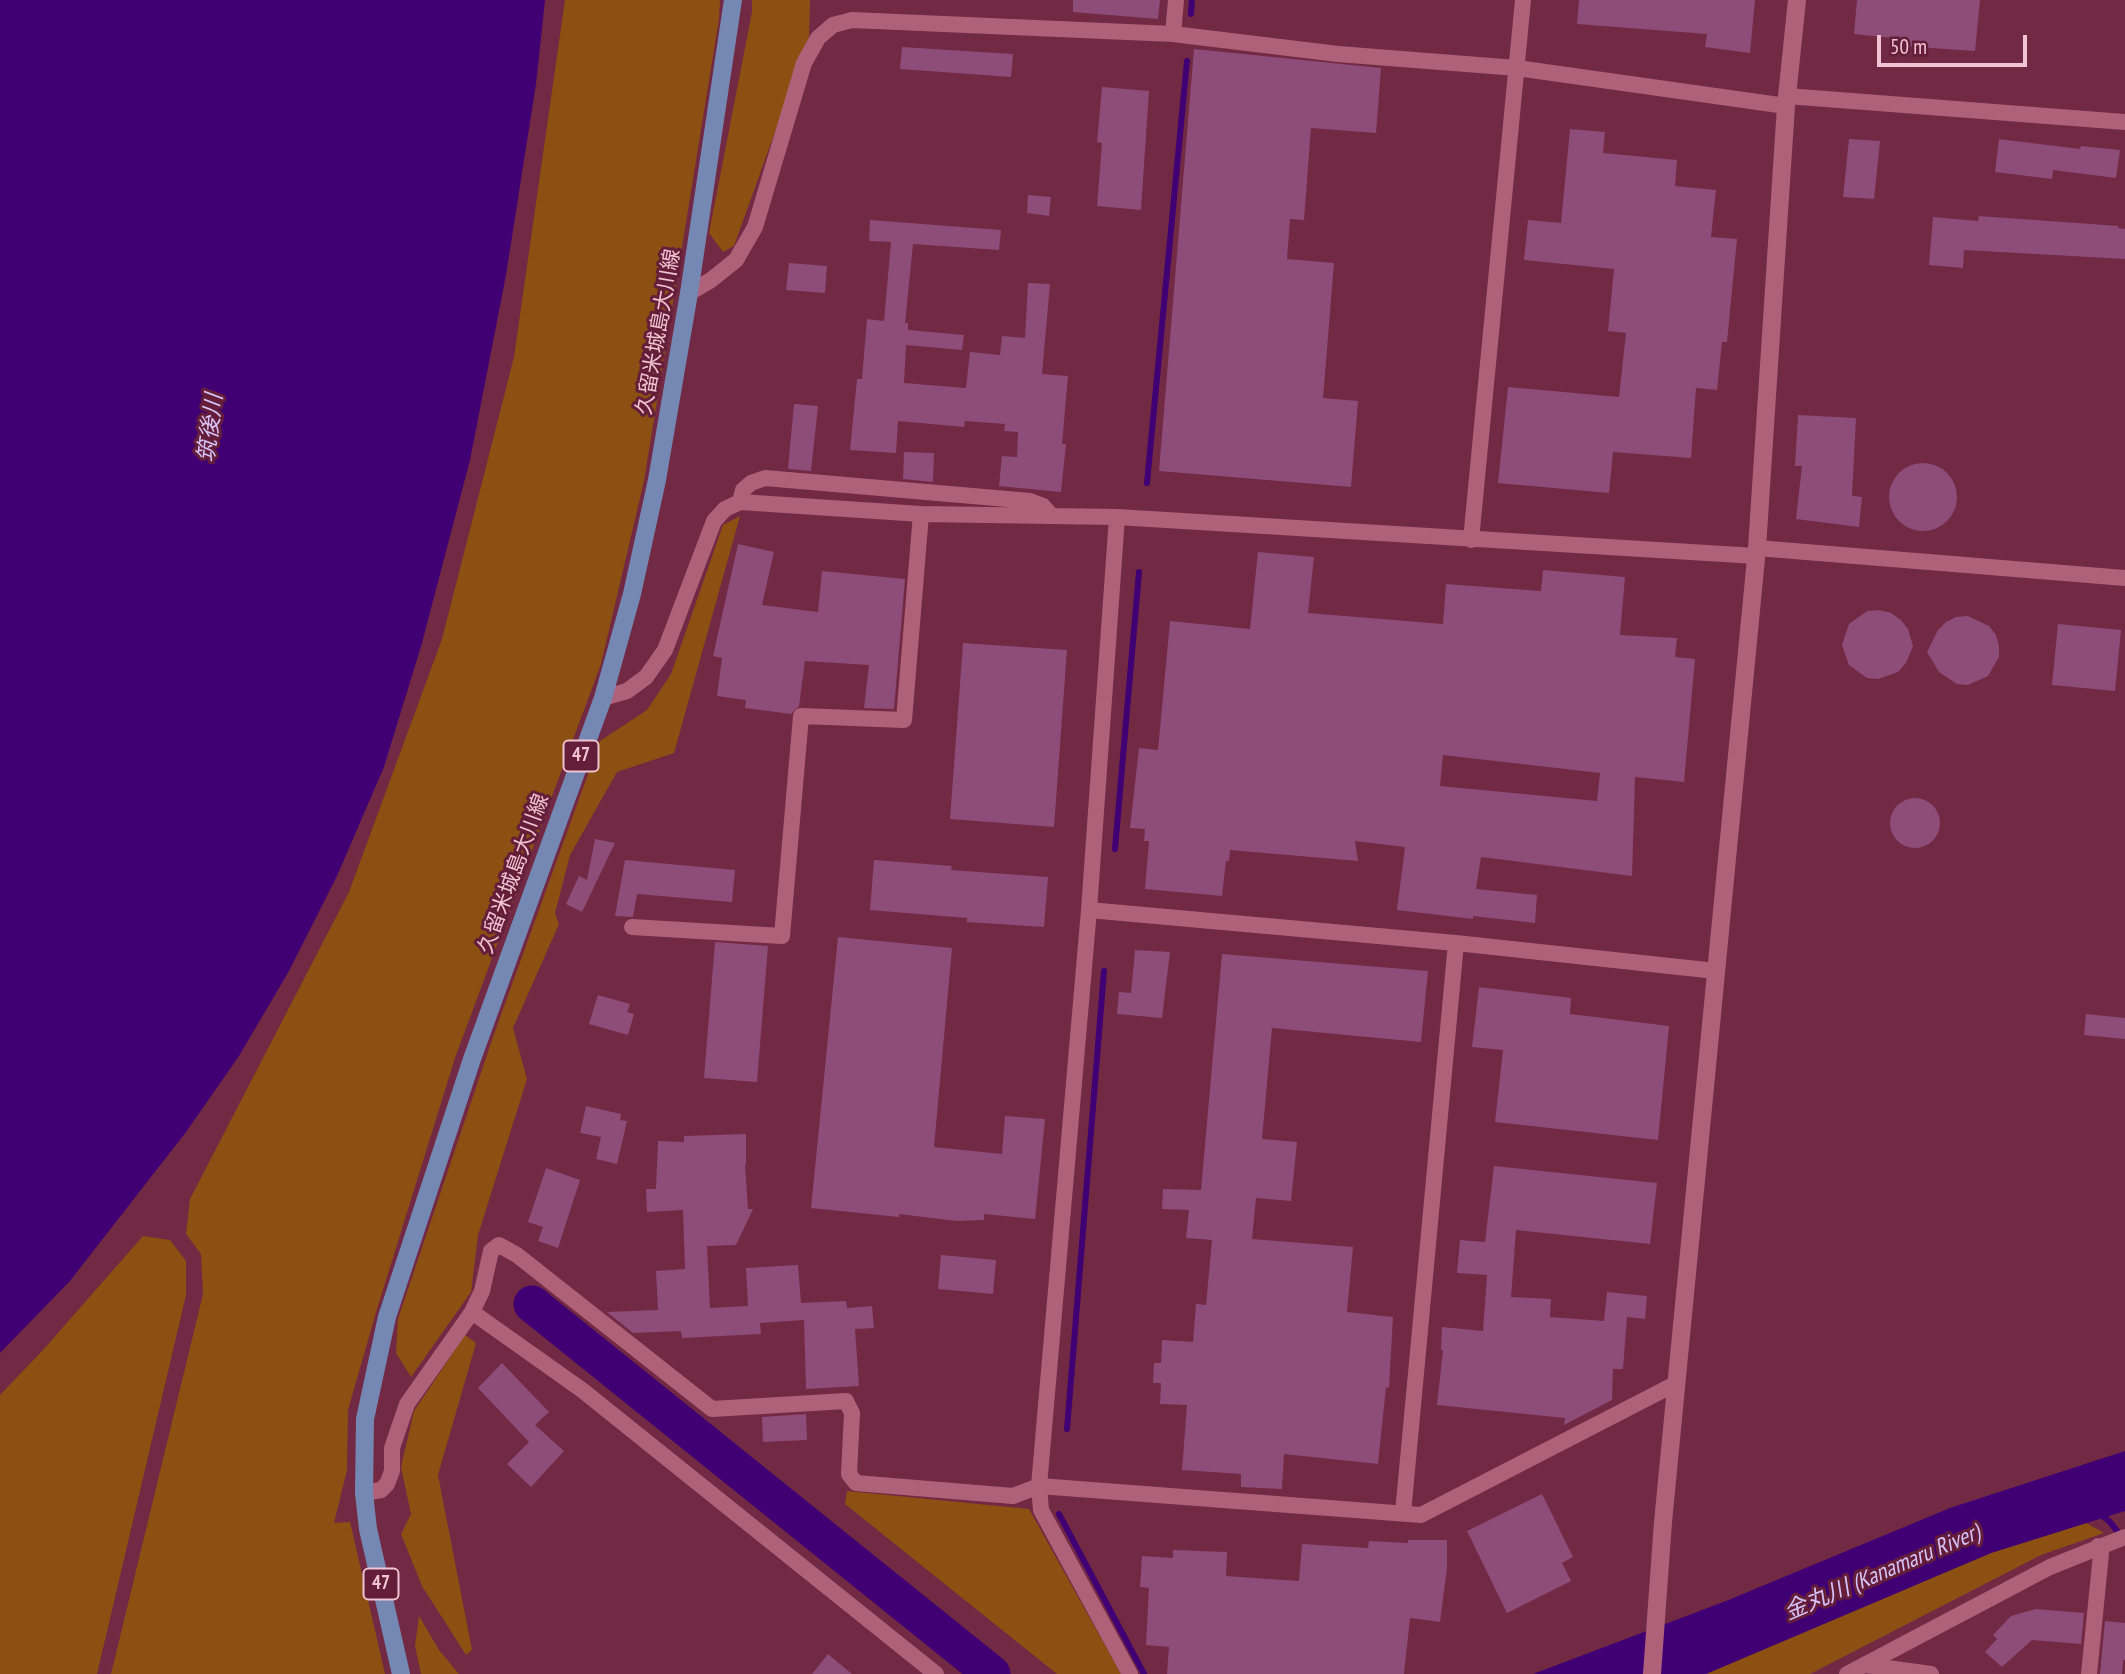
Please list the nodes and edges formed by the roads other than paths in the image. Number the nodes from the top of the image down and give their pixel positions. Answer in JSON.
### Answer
{"nodes":[{"id":1,"x":733,"y":0,"type":"edge"},
{"id":2,"x":1176,"y":0,"type":"edge"},
{"id":3,"x":1523,"y":0,"type":"edge"},
{"id":4,"x":1797,"y":0,"type":"edge"},
{"id":5,"x":1173,"y":34,"type":"junction"},
{"id":6,"x":1517,"y":68,"type":"junction"},
{"id":7,"x":1787,"y":101,"type":"junction"},
{"id":8,"x":2125,"y":122,"type":"edge"},
{"id":9,"x":689,"y":293,"type":"junction"},
{"id":10,"x":740,"y":502,"type":"junction"},
{"id":11,"x":921,"y":514,"type":"junction"},
{"id":12,"x":1052,"y":516,"type":"junction"},
{"id":13,"x":1117,"y":517,"type":"junction"},
{"id":14,"x":1471,"y":540,"type":"junction"},
{"id":15,"x":1756,"y":552,"type":"junction"},
{"id":16,"x":2125,"y":578,"type":"edge"},
{"id":17,"x":603,"y":698,"type":"junction"},
{"id":18,"x":1089,"y":910,"type":"junction"},
{"id":19,"x":632,"y":927,"type":"dead end"},
{"id":20,"x":1456,"y":943,"type":"junction"},
{"id":21,"x":1716,"y":971,"type":"junction"},
{"id":22,"x":471,"y":1312,"type":"junction"},
{"id":23,"x":1677,"y":1382,"type":"junction"},
{"id":24,"x":1039,"y":1486,"type":"junction"},
{"id":25,"x":364,"y":1493,"type":"junction"},
{"id":26,"x":1403,"y":1513,"type":"junction"},
{"id":27,"x":2111,"y":1542,"type":"edge"},
{"id":28,"x":1866,"y":1665,"type":"junction"},
{"id":29,"x":401,"y":1674,"type":"edge"},
{"id":30,"x":936,"y":1674,"type":"edge"},
{"id":31,"x":1130,"y":1674,"type":"edge"},
{"id":32,"x":1652,"y":1674,"type":"edge"},
{"id":33,"x":1847,"y":1674,"type":"edge"},
{"id":34,"x":1931,"y":1674,"type":"edge"},
{"id":35,"x":2089,"y":1674,"type":"edge"}],
"edges":[{"from":1,"to":9,"type":"main road","name":"久留米城島大川線","number":"47"},
{"from":2,"to":5,"type":"street"},
{"from":3,"to":6,"type":"street"},
{"from":4,"to":7,"type":"street"},
{"from":5,"to":6,"type":"street"},
{"from":5,"to":9,"type":"street"},
{"from":6,"to":7,"type":"street"},
{"from":6,"to":14,"type":"street"},
{"from":7,"to":8,"type":"street"},
{"from":7,"to":15,"type":"street"},
{"from":9,"to":17,"type":"main road","name":"久留米城島大川線","number":"47"},
{"from":10,"to":11,"type":"street"},
{"from":10,"to":12,"type":"street"},
{"from":10,"to":17,"type":"street"},
{"from":11,"to":12,"type":"street"},
{"from":11,"to":19,"type":"street"},
{"from":12,"to":13,"type":"street"},
{"from":13,"to":14,"type":"street"},
{"from":13,"to":18,"type":"street"},
{"from":14,"to":15,"type":"street"},
{"from":15,"to":16,"type":"street"},
{"from":15,"to":21,"type":"street"},
{"from":17,"to":25,"type":"main road","name":"久留米城島大川線","number":"47"},
{"from":18,"to":20,"type":"street"},
{"from":18,"to":24,"type":"street"},
{"from":20,"to":21,"type":"street"},
{"from":20,"to":26,"type":"street"},
{"from":21,"to":23,"type":"street"},
{"from":22,"to":24,"type":"street"},
{"from":22,"to":25,"type":"street"},
{"from":22,"to":30,"type":"street"},
{"from":23,"to":26,"type":"street"},
{"from":23,"to":32,"type":"street"},
{"from":24,"to":26,"type":"street"},
{"from":24,"to":31,"type":"street"},
{"from":25,"to":29,"type":"main road","name":"久留米城島大川線","number":"47"},
{"from":27,"to":28,"type":"street"},
{"from":27,"to":35,"type":"street"},
{"from":28,"to":33,"type":"street"},
{"from":28,"to":34,"type":"street"}]}
